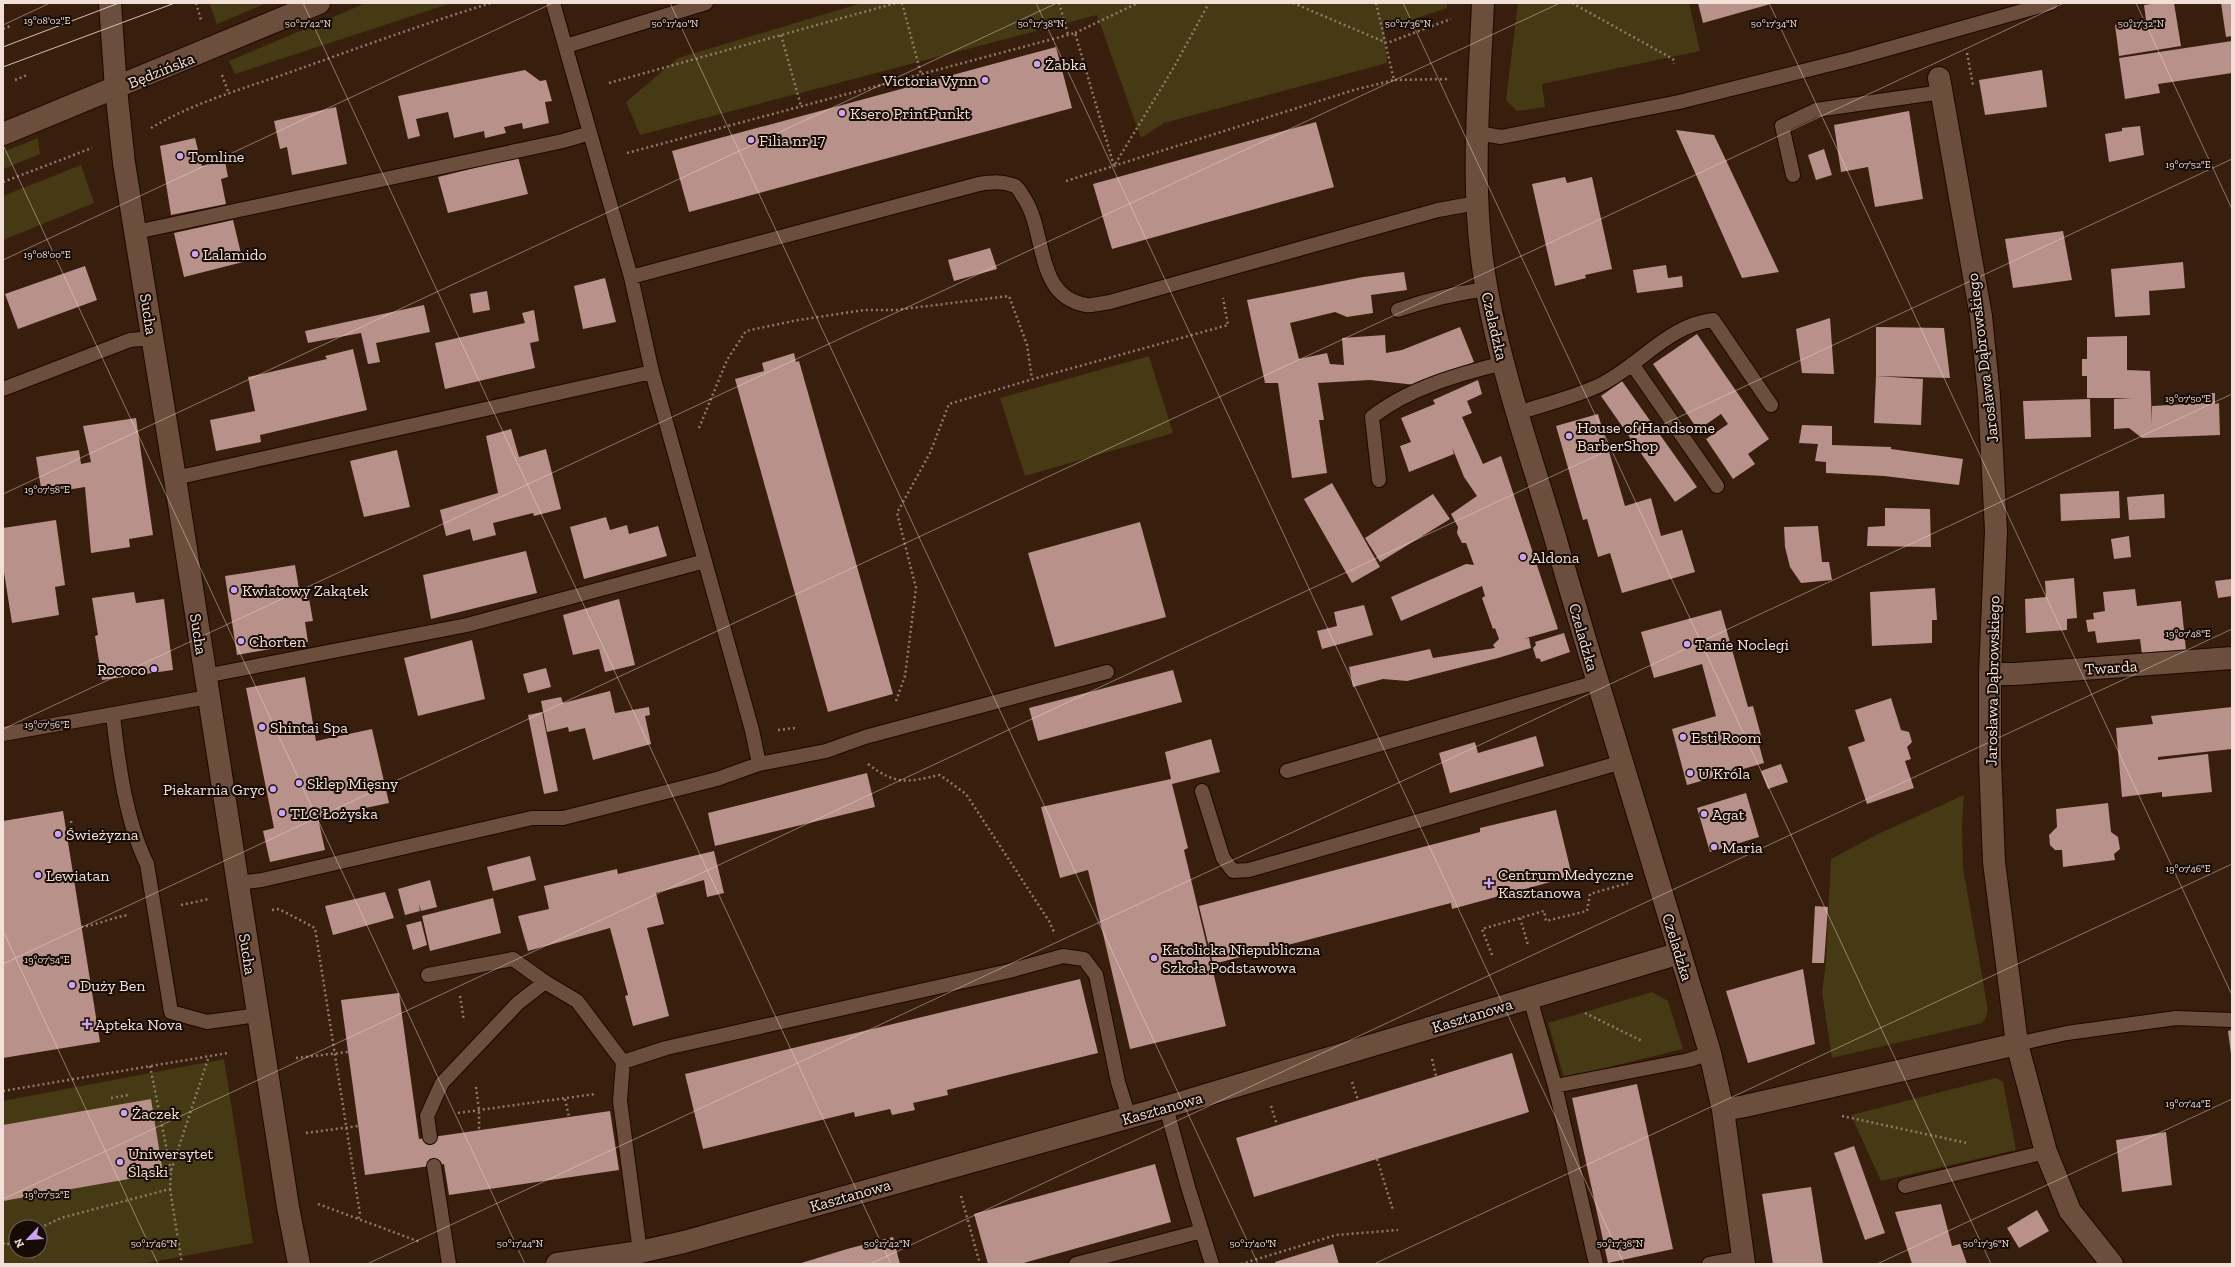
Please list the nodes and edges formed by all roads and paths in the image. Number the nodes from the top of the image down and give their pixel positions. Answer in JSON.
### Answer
{"nodes":[{"id":1,"x":110,"y":3,"type":"edge"},
{"id":2,"x":196,"y":3,"type":"edge"},
{"id":3,"x":319,"y":3,"type":"edge"},
{"id":4,"x":491,"y":3,"type":"edge"},
{"id":5,"x":553,"y":3,"type":"edge"},
{"id":6,"x":706,"y":3,"type":"edge"},
{"id":7,"x":896,"y":3,"type":"edge"},
{"id":8,"x":902,"y":3,"type":"edge"},
{"id":9,"x":1059,"y":3,"type":"edge"},
{"id":10,"x":1138,"y":3,"type":"edge"},
{"id":11,"x":1209,"y":3,"type":"edge"},
{"id":12,"x":1293,"y":3,"type":"edge"},
{"id":13,"x":1376,"y":3,"type":"edge"},
{"id":14,"x":1483,"y":3,"type":"edge"},
{"id":15,"x":1572,"y":3,"type":"edge"},
{"id":16,"x":2051,"y":3,"type":"edge"},
{"id":17,"x":1452,"y":19,"type":"dead end"},
{"id":18,"x":202,"y":22,"type":"dead end"},
{"id":19,"x":10,"y":26,"type":"dead end"},
{"id":20,"x":3,"y":29,"type":"edge"},
{"id":21,"x":1075,"y":33,"type":"junction"},
{"id":22,"x":1068,"y":34,"type":"junction"},
{"id":23,"x":781,"y":35,"type":"junction"},
{"id":24,"x":1387,"y":43,"type":"junction"},
{"id":25,"x":566,"y":46,"type":"junction"},
{"id":26,"x":1674,"y":64,"type":"dead end"},
{"id":27,"x":222,"y":73,"type":"dead end"},
{"id":28,"x":921,"y":74,"type":"junction"},
{"id":29,"x":28,"y":75,"type":"dead end"},
{"id":30,"x":1455,"y":79,"type":"dead end"},
{"id":31,"x":15,"y":80,"type":"dead end"},
{"id":32,"x":1394,"y":80,"type":"junction"},
{"id":33,"x":609,"y":83,"type":"dead end"},
{"id":34,"x":1940,"y":85,"type":"joint"},
{"id":35,"x":116,"y":88,"type":"junction"},
{"id":36,"x":229,"y":94,"type":"junction"},
{"id":37,"x":801,"y":106,"type":"junction"},
{"id":38,"x":150,"y":129,"type":"dead end"},
{"id":39,"x":590,"y":133,"type":"junction"},
{"id":40,"x":1477,"y":133,"type":"junction"},
{"id":41,"x":3,"y":134,"type":"edge"},
{"id":42,"x":90,"y":149,"type":"dead end"},
{"id":43,"x":627,"y":153,"type":"dead end"},
{"id":44,"x":1114,"y":166,"type":"junction"},
{"id":45,"x":1793,"y":175,"type":"dead end"},
{"id":46,"x":1066,"y":181,"type":"dead end"},
{"id":47,"x":3,"y":182,"type":"edge"},
{"id":48,"x":1477,"y":203,"type":"junction"},
{"id":49,"x":136,"y":232,"type":"junction"},
{"id":50,"x":631,"y":277,"type":"junction"},
{"id":51,"x":1486,"y":290,"type":"junction"},
{"id":52,"x":1223,"y":295,"type":"dead end"},
{"id":53,"x":1398,"y":310,"type":"dead end"},
{"id":54,"x":152,"y":338,"type":"junction"},
{"id":55,"x":1504,"y":363,"type":"junction"},
{"id":56,"x":1632,"y":364,"type":"junction"},
{"id":57,"x":652,"y":372,"type":"junction"},
{"id":58,"x":1032,"y":379,"type":"junction"},
{"id":59,"x":3,"y":389,"type":"edge"},
{"id":60,"x":1771,"y":405,"type":"dead end"},
{"id":61,"x":1518,"y":413,"type":"junction"},
{"id":62,"x":699,"y":428,"type":"dead end"},
{"id":63,"x":175,"y":478,"type":"junction"},
{"id":64,"x":1379,"y":480,"type":"dead end"},
{"id":65,"x":1717,"y":486,"type":"dead end"},
{"id":66,"x":705,"y":561,"type":"junction"},
{"id":67,"x":2232,"y":658,"type":"edge"},
{"id":68,"x":1107,"y":672,"type":"dead end"},
{"id":69,"x":1990,"y":674,"type":"junction"},
{"id":70,"x":205,"y":676,"type":"junction"},
{"id":71,"x":1597,"y":682,"type":"junction"},
{"id":72,"x":208,"y":698,"type":"junction"},
{"id":73,"x":890,"y":702,"type":"dead end"},
{"id":74,"x":113,"y":715,"type":"junction"},
{"id":75,"x":800,"y":728,"type":"dead end"},
{"id":76,"x":778,"y":730,"type":"dead end"},
{"id":77,"x":3,"y":734,"type":"edge"},
{"id":78,"x":865,"y":738,"type":"junction"},
{"id":79,"x":1622,"y":762,"type":"junction"},
{"id":80,"x":759,"y":764,"type":"junction"},
{"id":81,"x":1287,"y":771,"type":"dead end"},
{"id":82,"x":1202,"y":791,"type":"dead end"},
{"id":83,"x":71,"y":821,"type":"dead end"},
{"id":84,"x":73,"y":839,"type":"dead end"},
{"id":85,"x":238,"y":883,"type":"junction"},
{"id":86,"x":1619,"y":886,"type":"dead end"},
{"id":87,"x":271,"y":910,"type":"dead end"},
{"id":88,"x":111,"y":917,"type":"dead end"},
{"id":89,"x":1520,"y":918,"type":"junction"},
{"id":90,"x":81,"y":927,"type":"dead end"},
{"id":91,"x":1528,"y":945,"type":"dead end"},
{"id":92,"x":1680,"y":953,"type":"junction"},
{"id":93,"x":1492,"y":955,"type":"dead end"},
{"id":94,"x":1062,"y":956,"type":"junction"},
{"id":95,"x":428,"y":975,"type":"dead end"},
{"id":96,"x":545,"y":982,"type":"junction"},
{"id":97,"x":1530,"y":998,"type":"junction"},
{"id":98,"x":1583,"y":1012,"type":"dead end"},
{"id":99,"x":258,"y":1015,"type":"junction"},
{"id":100,"x":2232,"y":1020,"type":"edge"},
{"id":101,"x":2017,"y":1044,"type":"junction"},
{"id":102,"x":348,"y":1052,"type":"dead end"},
{"id":103,"x":228,"y":1053,"type":"dead end"},
{"id":104,"x":336,"y":1053,"type":"junction"},
{"id":105,"x":1710,"y":1053,"type":"junction"},
{"id":106,"x":209,"y":1056,"type":"junction"},
{"id":107,"x":296,"y":1058,"type":"dead end"},
{"id":108,"x":1689,"y":1060,"type":"junction"},
{"id":109,"x":624,"y":1062,"type":"junction"},
{"id":110,"x":1433,"y":1065,"type":"dead end"},
{"id":111,"x":150,"y":1066,"type":"junction"},
{"id":112,"x":1436,"y":1076,"type":"dead end"},
{"id":113,"x":1555,"y":1086,"type":"junction"},
{"id":114,"x":1354,"y":1089,"type":"dead end"},
{"id":115,"x":621,"y":1090,"type":"junction"},
{"id":116,"x":3,"y":1091,"type":"edge"},
{"id":117,"x":128,"y":1096,"type":"dead end"},
{"id":118,"x":111,"y":1098,"type":"dead end"},
{"id":119,"x":565,"y":1100,"type":"junction"},
{"id":120,"x":1358,"y":1100,"type":"dead end"},
{"id":121,"x":1166,"y":1107,"type":"junction"},
{"id":122,"x":1722,"y":1110,"type":"junction"},
{"id":123,"x":1273,"y":1111,"type":"dead end"},
{"id":124,"x":1838,"y":1115,"type":"dead end"},
{"id":125,"x":427,"y":1116,"type":"junction"},
{"id":126,"x":569,"y":1117,"type":"dead end"},
{"id":127,"x":1129,"y":1117,"type":"junction"},
{"id":128,"x":1277,"y":1125,"type":"dead end"},
{"id":129,"x":358,"y":1126,"type":"dead end"},
{"id":130,"x":348,"y":1128,"type":"junction"},
{"id":131,"x":307,"y":1132,"type":"dead end"},
{"id":132,"x":430,"y":1137,"type":"dead end"},
{"id":133,"x":1968,"y":1143,"type":"dead end"},
{"id":134,"x":2046,"y":1152,"type":"junction"},
{"id":135,"x":1377,"y":1159,"type":"dead end"},
{"id":136,"x":434,"y":1166,"type":"dead end"},
{"id":137,"x":171,"y":1171,"type":"junction"},
{"id":138,"x":1905,"y":1186,"type":"dead end"},
{"id":139,"x":959,"y":1188,"type":"dead end"},
{"id":140,"x":170,"y":1189,"type":"junction"},
{"id":141,"x":313,"y":1203,"type":"dead end"},
{"id":142,"x":1392,"y":1210,"type":"dead end"},
{"id":143,"x":358,"y":1220,"type":"junction"},
{"id":144,"x":48,"y":1224,"type":"edge"},
{"id":145,"x":1398,"y":1230,"type":"dead end"},
{"id":146,"x":1202,"y":1231,"type":"junction"},
{"id":147,"x":423,"y":1244,"type":"dead end"},
{"id":148,"x":642,"y":1258,"type":"edge"},
{"id":149,"x":1743,"y":1261,"type":"edge"},
{"id":150,"x":182,"y":1264,"type":"edge"},
{"id":151,"x":299,"y":1264,"type":"edge"},
{"id":152,"x":449,"y":1264,"type":"edge"},
{"id":153,"x":557,"y":1264,"type":"edge"},
{"id":154,"x":980,"y":1264,"type":"edge"},
{"id":155,"x":1076,"y":1264,"type":"edge"},
{"id":156,"x":1212,"y":1264,"type":"edge"},
{"id":157,"x":1241,"y":1264,"type":"edge"},
{"id":158,"x":1596,"y":1264,"type":"edge"},
{"id":159,"x":1709,"y":1264,"type":"edge"},
{"id":160,"x":2112,"y":1264,"type":"edge"}],
"edges":[{"from":1,"to":35,"type":"street","name":"Sucha"},
{"from":2,"to":18,"type":"path"},
{"from":3,"to":35,"type":"street","name":"Będzińska"},
{"from":4,"to":36,"type":"path"},
{"from":5,"to":25,"type":"lane"},
{"from":6,"to":25,"type":"lane"},
{"from":7,"to":23,"type":"path"},
{"from":8,"to":28,"type":"path"},
{"from":9,"to":22,"type":"path"},
{"from":10,"to":21,"type":"path"},
{"from":11,"to":44,"type":"path"},
{"from":12,"to":24,"type":"path"},
{"from":13,"to":24,"type":"path"},
{"from":14,"to":40,"type":"street","name":"Czeladzka"},
{"from":15,"to":26,"type":"path"},
{"from":16,"to":40,"type":"lane"},
{"from":17,"to":24,"type":"path"},
{"from":19,"to":20,"type":"path"},
{"from":21,"to":22,"type":"path"},
{"from":21,"to":44,"type":"path"},
{"from":22,"to":28,"type":"path"},
{"from":23,"to":33,"type":"path"},
{"from":23,"to":37,"type":"path"},
{"from":24,"to":32,"type":"path"},
{"from":25,"to":39,"type":"lane"},
{"from":27,"to":36,"type":"path"},
{"from":28,"to":37,"type":"path"},
{"from":29,"to":31,"type":"path"},
{"from":30,"to":32,"type":"path"},
{"from":32,"to":44,"type":"path"},
{"from":34,"to":45,"type":"lane"},
{"from":34,"to":69,"type":"street","name":"Jarosława Dąbrowskiego"},
{"from":35,"to":41,"type":"street","name":"Będzińska"},
{"from":35,"to":49,"type":"street","name":"Sucha"},
{"from":36,"to":38,"type":"path"},
{"from":37,"to":43,"type":"path"},
{"from":39,"to":49,"type":"lane"},
{"from":39,"to":50,"type":"lane"},
{"from":40,"to":48,"type":"street","name":"Czeladzka"},
{"from":42,"to":47,"type":"path"},
{"from":44,"to":46,"type":"path"},
{"from":48,"to":50,"type":"lane"},
{"from":48,"to":51,"type":"street","name":"Czeladzka"},
{"from":49,"to":54,"type":"street","name":"Sucha"},
{"from":50,"to":57,"type":"lane"},
{"from":51,"to":53,"type":"lane"},
{"from":51,"to":55,"type":"street","name":"Czeladzka"},
{"from":52,"to":58,"type":"path"},
{"from":54,"to":59,"type":"lane"},
{"from":54,"to":63,"type":"street","name":"Sucha"},
{"from":55,"to":61,"type":"street","name":"Czeladzka"},
{"from":55,"to":64,"type":"lane"},
{"from":56,"to":60,"type":"lane"},
{"from":56,"to":61,"type":"lane"},
{"from":56,"to":65,"type":"lane"},
{"from":57,"to":63,"type":"lane"},
{"from":57,"to":66,"type":"lane"},
{"from":58,"to":62,"type":"path"},
{"from":58,"to":73,"type":"path"},
{"from":61,"to":71,"type":"street","name":"Czeladzka"},
{"from":63,"to":70,"type":"street","name":"Sucha"},
{"from":66,"to":70,"type":"lane"},
{"from":66,"to":80,"type":"lane"},
{"from":67,"to":69,"type":"street","name":"Twarda"},
{"from":68,"to":78,"type":"lane"},
{"from":69,"to":101,"type":"street","name":"Jarosława Dąbrowskiego"},
{"from":70,"to":72,"type":"street","name":"Sucha"},
{"from":71,"to":79,"type":"street","name":"Czeladzka"},
{"from":71,"to":81,"type":"lane"},
{"from":72,"to":74,"type":"lane"},
{"from":72,"to":85,"type":"street","name":"Sucha"},
{"from":74,"to":77,"type":"lane"},
{"from":74,"to":99,"type":"lane"},
{"from":75,"to":76,"type":"path"},
{"from":78,"to":80,"type":"lane"},
{"from":78,"to":94,"type":"path"},
{"from":79,"to":82,"type":"lane"},
{"from":79,"to":92,"type":"street","name":"Czeladzka"},
{"from":80,"to":85,"type":"lane"},
{"from":83,"to":84,"type":"path"},
{"from":85,"to":99,"type":"street","name":"Sucha"},
{"from":86,"to":89,"type":"path"},
{"from":87,"to":104,"type":"path"},
{"from":88,"to":90,"type":"path"},
{"from":89,"to":91,"type":"path"},
{"from":89,"to":93,"type":"path"},
{"from":92,"to":97,"type":"street","name":"Kasztanowa"},
{"from":92,"to":105,"type":"street","name":"Czeladzka"},
{"from":94,"to":109,"type":"lane"},
{"from":94,"to":127,"type":"lane"},
{"from":95,"to":96,"type":"lane"},
{"from":96,"to":109,"type":"lane"},
{"from":96,"to":125,"type":"lane"},
{"from":97,"to":113,"type":"lane"},
{"from":97,"to":121,"type":"street","name":"Kasztanowa"},
{"from":98,"to":108,"type":"path"},
{"from":99,"to":151,"type":"street","name":"Sucha"},
{"from":100,"to":101,"type":"lane"},
{"from":101,"to":122,"type":"street"},
{"from":101,"to":134,"type":"street","name":"Jarosława Dąbrowskiego"},
{"from":102,"to":104,"type":"path"},
{"from":103,"to":106,"type":"path"},
{"from":104,"to":107,"type":"path"},
{"from":104,"to":130,"type":"path"},
{"from":105,"to":108,"type":"lane"},
{"from":105,"to":122,"type":"street","name":"Czeladzka"},
{"from":106,"to":111,"type":"path"},
{"from":106,"to":137,"type":"path"},
{"from":108,"to":113,"type":"lane"},
{"from":109,"to":115,"type":"lane"},
{"from":110,"to":112,"type":"path"},
{"from":111,"to":116,"type":"path"},
{"from":111,"to":137,"type":"path"},
{"from":113,"to":158,"type":"lane"},
{"from":114,"to":120,"type":"path"},
{"from":115,"to":119,"type":"path"},
{"from":115,"to":148,"type":"lane"},
{"from":117,"to":118,"type":"path"},
{"from":119,"to":125,"type":"path"},
{"from":119,"to":126,"type":"path"},
{"from":121,"to":127,"type":"street","name":"Kasztanowa"},
{"from":121,"to":146,"type":"lane"},
{"from":122,"to":149,"type":"street","name":"Czeladzka"},
{"from":123,"to":128,"type":"path"},
{"from":124,"to":133,"type":"path"},
{"from":125,"to":132,"type":"lane"},
{"from":127,"to":148,"type":"street","name":"Kasztanowa"},
{"from":129,"to":130,"type":"path"},
{"from":130,"to":131,"type":"path"},
{"from":130,"to":143,"type":"path"},
{"from":134,"to":138,"type":"lane"},
{"from":134,"to":160,"type":"street","name":"Jarosława Dąbrowskiego"},
{"from":135,"to":142,"type":"path"},
{"from":136,"to":152,"type":"lane"},
{"from":137,"to":140,"type":"path"},
{"from":139,"to":154,"type":"path"},
{"from":140,"to":144,"type":"path"},
{"from":140,"to":150,"type":"path"},
{"from":141,"to":143,"type":"path"},
{"from":143,"to":147,"type":"path"},
{"from":145,"to":157,"type":"path"},
{"from":146,"to":155,"type":"lane"},
{"from":146,"to":156,"type":"lane"},
{"from":148,"to":153,"type":"street","name":"Kasztanowa"},
{"from":149,"to":159,"type":"lane"}]}
